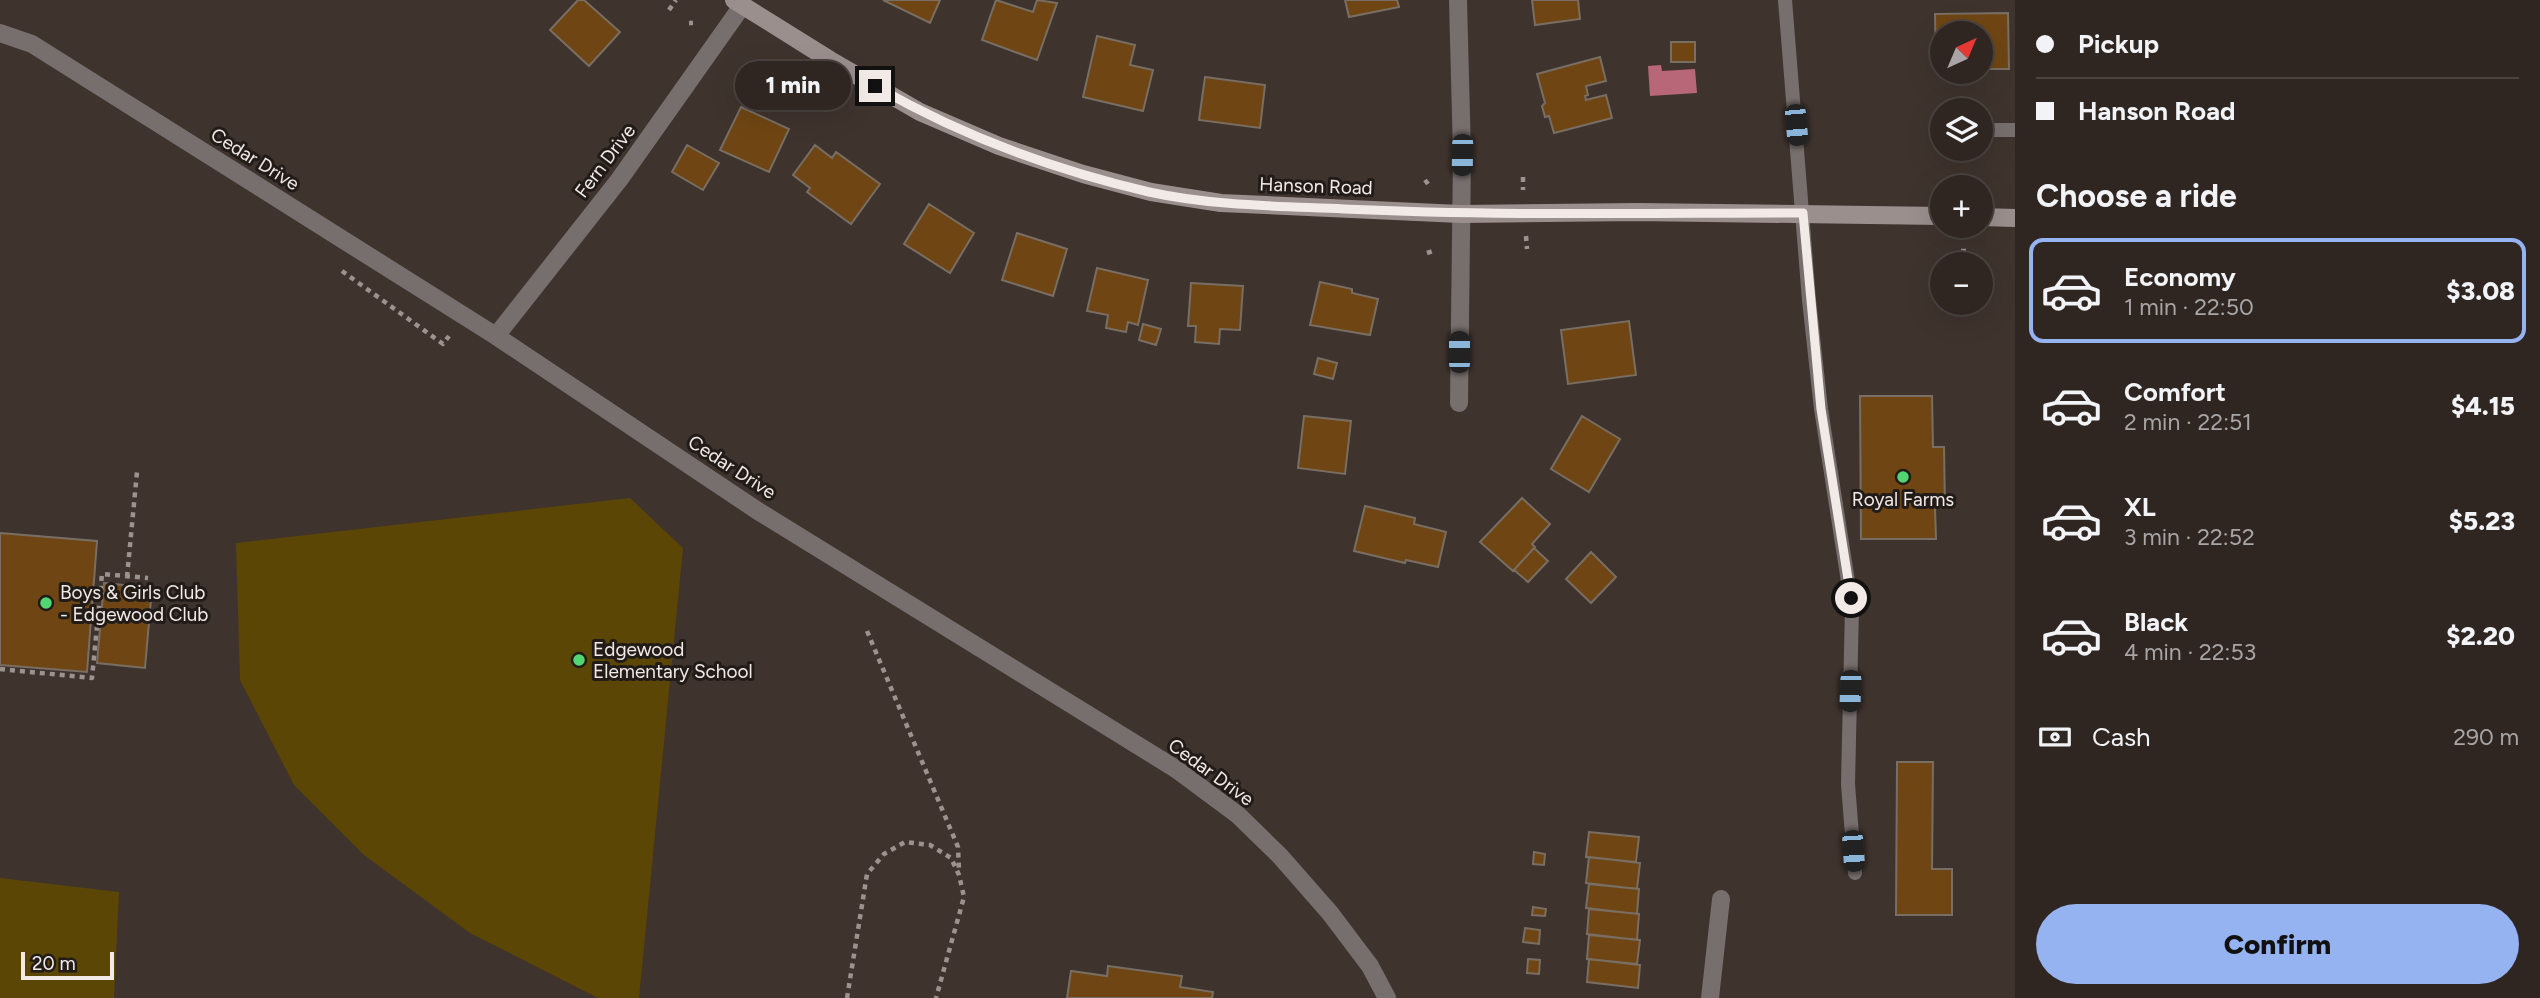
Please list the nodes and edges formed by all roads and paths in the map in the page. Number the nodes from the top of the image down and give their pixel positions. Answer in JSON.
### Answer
{"nodes":[{"id":1,"x":676,"y":0,"type":"edge"},
{"id":2,"x":1458,"y":0,"type":"edge"},
{"id":3,"x":1785,"y":0,"type":"edge"},
{"id":4,"x":738,"y":3,"type":"edge"},
{"id":5,"x":670,"y":10,"type":"dead end"},
{"id":6,"x":0,"y":33,"type":"edge"},
{"id":7,"x":1993,"y":130,"type":"edge"},
{"id":8,"x":2015,"y":130,"type":"edge"},
{"id":9,"x":1803,"y":213,"type":"junction"},
{"id":10,"x":1460,"y":214,"type":"junction"},
{"id":11,"x":1930,"y":216,"type":"edge"},
{"id":12,"x":1993,"y":217,"type":"edge"},
{"id":13,"x":2015,"y":218,"type":"edge"},
{"id":14,"x":1961,"y":251,"type":"dead end"},
{"id":15,"x":1969,"y":251,"type":"dead end"},
{"id":16,"x":331,"y":264,"type":"dead end"},
{"id":17,"x":449,"y":336,"type":"dead end"},
{"id":18,"x":496,"y":336,"type":"junction"},
{"id":19,"x":1459,"y":403,"type":"dead end"},
{"id":20,"x":137,"y":472,"type":"dead end"},
{"id":21,"x":127,"y":577,"type":"junction"},
{"id":22,"x":148,"y":578,"type":"dead end"},
{"id":23,"x":867,"y":631,"type":"dead end"},
{"id":24,"x":0,"y":669,"type":"edge"},
{"id":25,"x":1855,"y":873,"type":"dead end"},
{"id":26,"x":960,"y":875,"type":"junction"},
{"id":27,"x":1721,"y":899,"type":"dead end"},
{"id":28,"x":847,"y":998,"type":"edge"},
{"id":29,"x":936,"y":998,"type":"edge"},
{"id":30,"x":1387,"y":998,"type":"edge"},
{"id":31,"x":1710,"y":998,"type":"edge"}],
"edges":[{"from":1,"to":5,"type":"path"},
{"from":2,"to":10,"type":"street"},
{"from":3,"to":9,"type":"lane"},
{"from":4,"to":10,"type":"street","name":"Hanson Road"},
{"from":4,"to":18,"type":"street","name":"Fern Drive"},
{"from":6,"to":18,"type":"street","name":"Cedar Drive"},
{"from":7,"to":8,"type":"lane"},
{"from":9,"to":10,"type":"street","name":"Hanson Road"},
{"from":9,"to":11,"type":"street","name":"Hanson Road"},
{"from":9,"to":25,"type":"lane"},
{"from":10,"to":19,"type":"street"},
{"from":12,"to":13,"type":"street"},
{"from":14,"to":15,"type":"path"},
{"from":16,"to":17,"type":"path"},
{"from":18,"to":30,"type":"street","name":"Cedar Drive"},
{"from":20,"to":21,"type":"path"},
{"from":21,"to":22,"type":"path"},
{"from":21,"to":24,"type":"path"},
{"from":23,"to":26,"type":"path"},
{"from":26,"to":28,"type":"path"},
{"from":26,"to":29,"type":"path"},
{"from":27,"to":31,"type":"street"}]}
